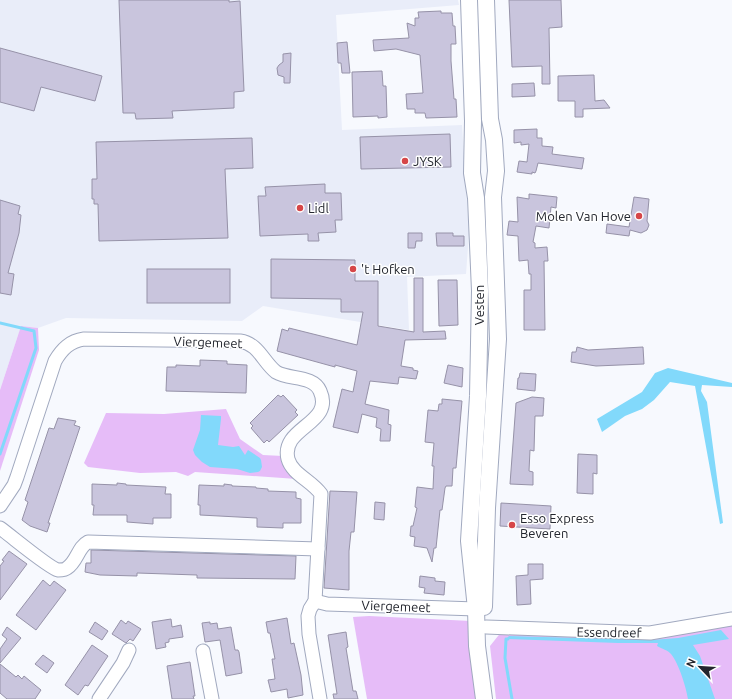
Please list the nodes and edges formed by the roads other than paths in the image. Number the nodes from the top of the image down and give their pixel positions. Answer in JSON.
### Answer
{"nodes":[{"id":1,"x":469,"y":0,"type":"edge"},
{"id":2,"x":486,"y":0,"type":"edge"},
{"id":3,"x":0,"y":506,"type":"edge"},
{"id":4,"x":0,"y":528,"type":"edge"},
{"id":5,"x":318,"y":549,"type":"junction"},
{"id":6,"x":315,"y":601,"type":"junction"},
{"id":7,"x":476,"y":609,"type":"junction"},
{"id":8,"x":732,"y":619,"type":"edge"},
{"id":9,"x":486,"y":627,"type":"junction"},
{"id":10,"x":129,"y":650,"type":"dead end"},
{"id":11,"x":203,"y":651,"type":"dead end"},
{"id":12,"x":98,"y":699,"type":"edge"},
{"id":13,"x":212,"y":699,"type":"edge"},
{"id":14,"x":320,"y":699,"type":"edge"},
{"id":15,"x":484,"y":699,"type":"edge"},
{"id":16,"x":493,"y":699,"type":"edge"}],
"edges":[{"from":1,"to":7,"type":"main road","name":"Vesten"},
{"from":2,"to":9,"type":"main road","name":"Vesten"},
{"from":3,"to":5,"type":"street","name":"Viergemeet"},
{"from":4,"to":5,"type":"street"},
{"from":5,"to":6,"type":"street","name":"Viergemeet"},
{"from":6,"to":7,"type":"street","name":"Viergemeet"},
{"from":6,"to":14,"type":"street","name":"Viergemeet"},
{"from":7,"to":15,"type":"main road","name":"Vesten"},
{"from":8,"to":9,"type":"street","name":"Essendreef"},
{"from":9,"to":16,"type":"main road","name":"Vesten"},
{"from":10,"to":12,"type":"street"},
{"from":11,"to":13,"type":"street"}]}
